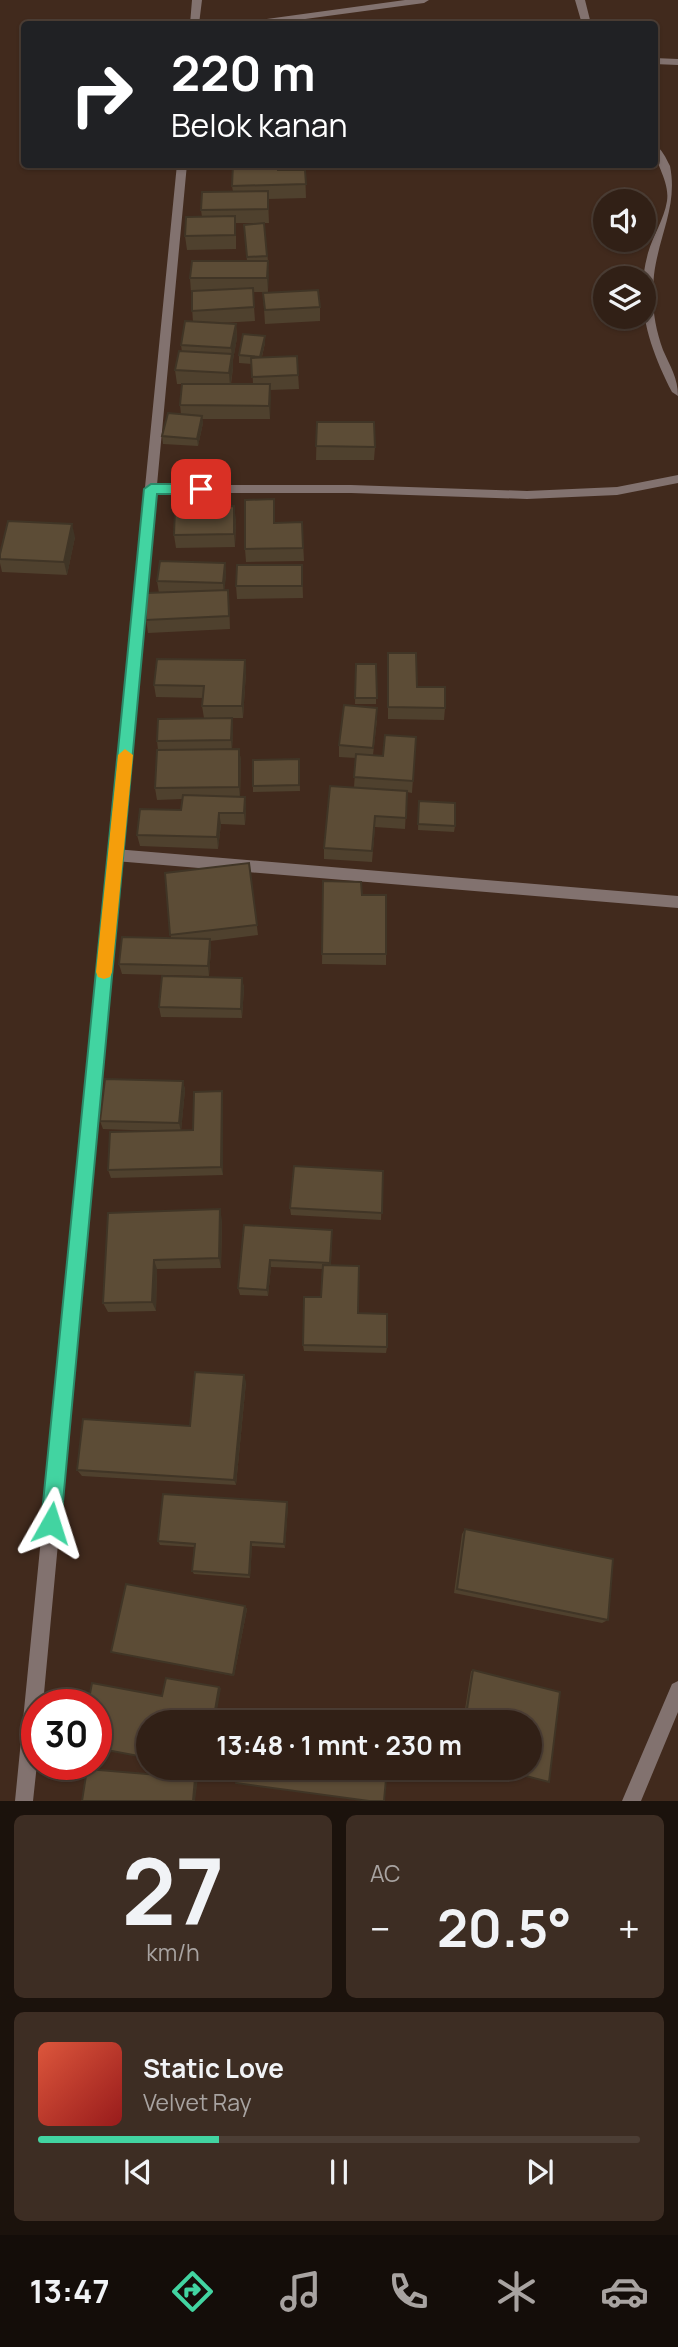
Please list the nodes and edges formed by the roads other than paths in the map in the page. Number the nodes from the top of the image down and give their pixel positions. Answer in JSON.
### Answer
{"nodes":[{"id":1,"x":197,"y":0,"type":"edge"},
{"id":2,"x":424,"y":0,"type":"edge"},
{"id":3,"x":580,"y":0,"type":"edge"},
{"id":4,"x":195,"y":21,"type":"edge"},
{"id":5,"x":274,"y":21,"type":"edge"},
{"id":6,"x":586,"y":21,"type":"edge"},
{"id":7,"x":658,"y":61,"type":"edge"},
{"id":8,"x":678,"y":62,"type":"edge"},
{"id":9,"x":658,"y":151,"type":"edge"},
{"id":10,"x":182,"y":168,"type":"edge"},
{"id":11,"x":678,"y":392,"type":"edge"},
{"id":12,"x":678,"y":479,"type":"edge"},
{"id":13,"x":151,"y":489,"type":"junction"},
{"id":14,"x":116,"y":855,"type":"junction"},
{"id":15,"x":678,"y":902,"type":"edge"},
{"id":16,"x":678,"y":1689,"type":"edge"},
{"id":17,"x":24,"y":1801,"type":"edge"},
{"id":18,"x":631,"y":1801,"type":"edge"}],
"edges":[{"from":1,"to":4,"type":"street"},
{"from":2,"to":5,"type":"street"},
{"from":3,"to":6,"type":"street"},
{"from":7,"to":8,"type":"street"},
{"from":9,"to":11,"type":"street"},
{"from":10,"to":13,"type":"street"},
{"from":12,"to":13,"type":"street"},
{"from":13,"to":14,"type":"street"},
{"from":14,"to":15,"type":"street"},
{"from":14,"to":17,"type":"street"},
{"from":16,"to":18,"type":"street"}]}
